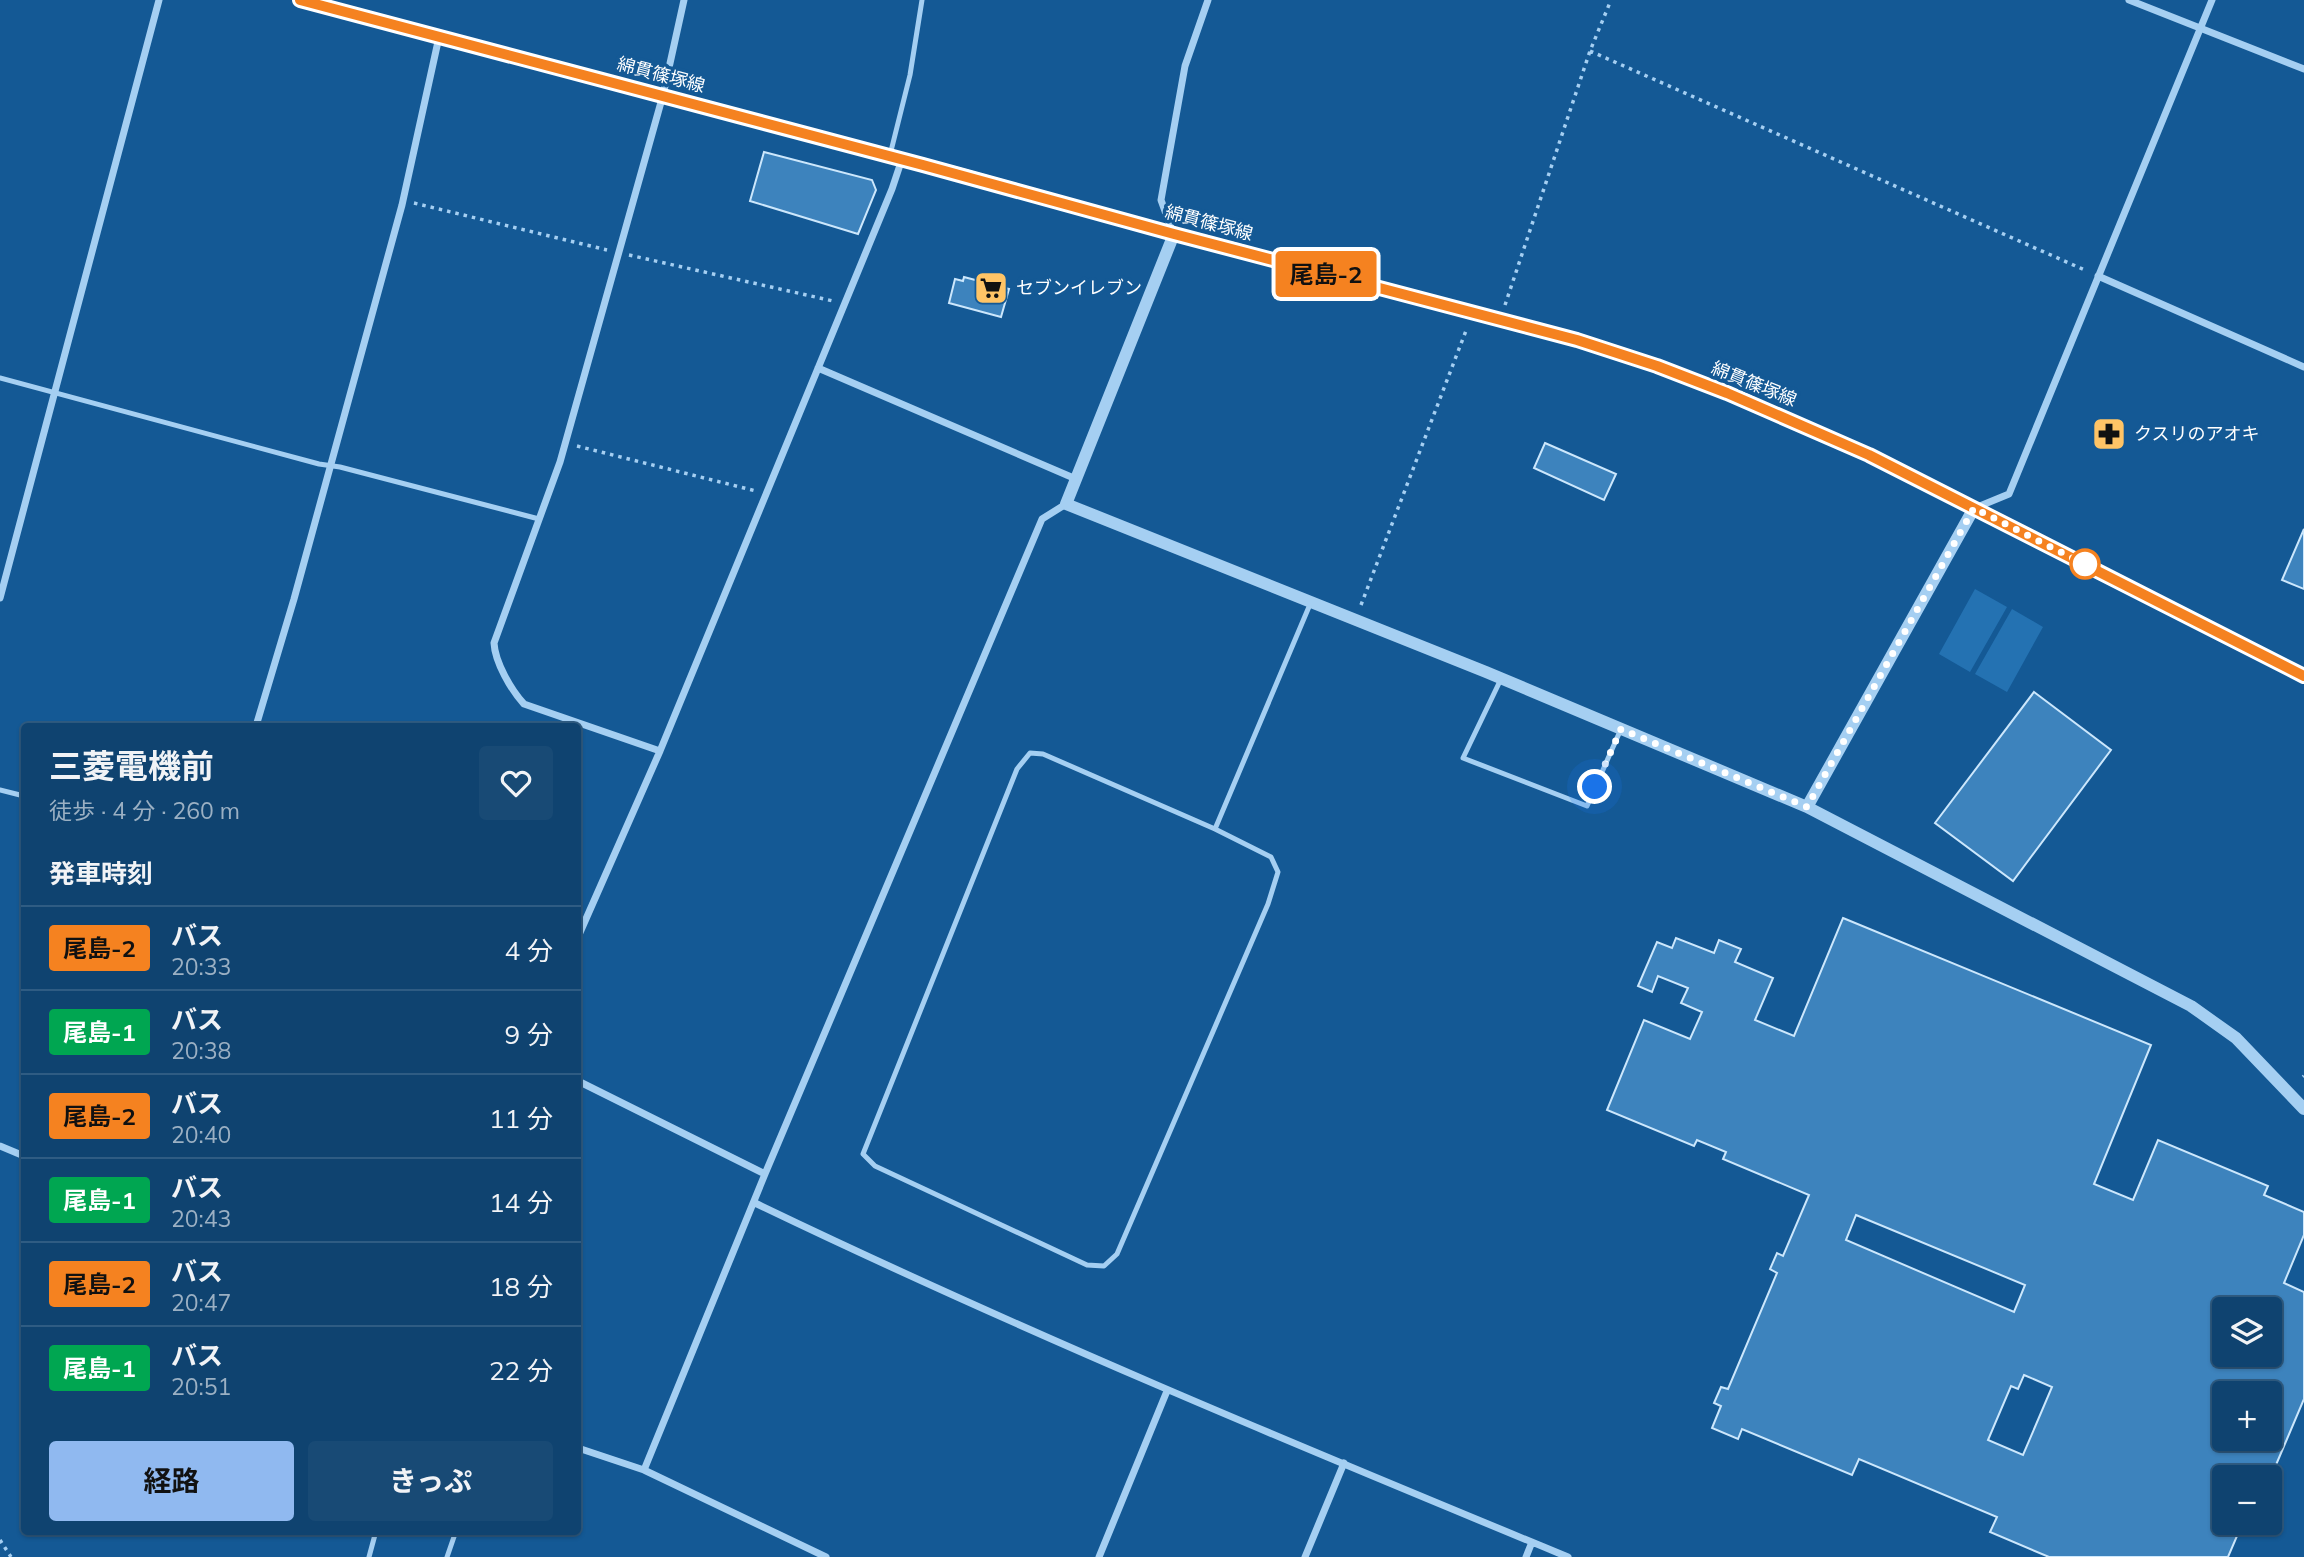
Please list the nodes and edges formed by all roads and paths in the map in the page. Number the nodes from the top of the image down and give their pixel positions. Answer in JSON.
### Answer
{"nodes":[{"id":1,"x":159,"y":0,"type":"edge"},
{"id":2,"x":300,"y":0,"type":"edge"},
{"id":3,"x":684,"y":0,"type":"edge"},
{"id":4,"x":922,"y":0,"type":"edge"},
{"id":5,"x":1208,"y":0,"type":"edge"},
{"id":6,"x":1611,"y":0,"type":"edge"},
{"id":7,"x":2129,"y":0,"type":"edge"},
{"id":8,"x":2212,"y":0,"type":"edge"},
{"id":9,"x":320,"y":3,"type":"edge"},
{"id":10,"x":2200,"y":30,"type":"junction"},
{"id":11,"x":439,"y":36,"type":"junction"},
{"id":12,"x":1590,"y":51,"type":"junction"},
{"id":13,"x":2304,"y":69,"type":"edge"},
{"id":14,"x":663,"y":95,"type":"junction"},
{"id":15,"x":896,"y":158,"type":"junction"},
{"id":16,"x":403,"y":200,"type":"junction"},
{"id":17,"x":1174,"y":234,"type":"junction"},
{"id":18,"x":619,"y":253,"type":"junction"},
{"id":19,"x":2098,"y":276,"type":"junction"},
{"id":20,"x":845,"y":303,"type":"junction"},
{"id":21,"x":1474,"y":312,"type":"junction"},
{"id":22,"x":1501,"y":318,"type":"junction"},
{"id":23,"x":2304,"y":367,"type":"edge"},
{"id":24,"x":818,"y":369,"type":"junction"},
{"id":25,"x":0,"y":379,"type":"edge"},
{"id":26,"x":55,"y":393,"type":"junction"},
{"id":27,"x":565,"y":443,"type":"junction"},
{"id":28,"x":329,"y":465,"type":"junction"},
{"id":29,"x":1076,"y":479,"type":"junction"},
{"id":30,"x":767,"y":493,"type":"junction"},
{"id":31,"x":1066,"y":504,"type":"junction"},
{"id":32,"x":1974,"y":508,"type":"junction"},
{"id":33,"x":539,"y":519,"type":"junction"},
{"id":34,"x":0,"y":598,"type":"edge"},
{"id":35,"x":1311,"y":602,"type":"junction"},
{"id":36,"x":1356,"y":620,"type":"junction"},
{"id":37,"x":2304,"y":676,"type":"edge"},
{"id":38,"x":1501,"y":679,"type":"junction"},
{"id":39,"x":257,"y":723,"type":"edge"},
{"id":40,"x":579,"y":723,"type":"edge"},
{"id":41,"x":581,"y":724,"type":"edge"},
{"id":42,"x":1621,"y":729,"type":"junction"},
{"id":43,"x":660,"y":751,"type":"junction"},
{"id":44,"x":0,"y":790,"type":"edge"},
{"id":45,"x":21,"y":795,"type":"edge"},
{"id":46,"x":1807,"y":807,"type":"junction"},
{"id":47,"x":1215,"y":829,"type":"junction"},
{"id":48,"x":581,"y":930,"type":"edge"},
{"id":49,"x":581,"y":1082,"type":"edge"},
{"id":50,"x":2304,"y":1109,"type":"edge"},
{"id":51,"x":0,"y":1146,"type":"edge"},
{"id":52,"x":21,"y":1155,"type":"edge"},
{"id":53,"x":765,"y":1174,"type":"junction"},
{"id":54,"x":755,"y":1203,"type":"junction"},
{"id":55,"x":1167,"y":1391,"type":"junction"},
{"id":56,"x":581,"y":1449,"type":"edge"},
{"id":57,"x":1344,"y":1464,"type":"junction"},
{"id":58,"x":644,"y":1470,"type":"junction"},
{"id":59,"x":373,"y":1535,"type":"edge"},
{"id":60,"x":455,"y":1535,"type":"edge"},
{"id":61,"x":0,"y":1540,"type":"edge"},
{"id":62,"x":1532,"y":1542,"type":"junction"},
{"id":63,"x":11,"y":1557,"type":"edge"},
{"id":64,"x":369,"y":1557,"type":"edge"},
{"id":65,"x":447,"y":1557,"type":"edge"},
{"id":66,"x":826,"y":1557,"type":"edge"},
{"id":67,"x":1099,"y":1557,"type":"edge"},
{"id":68,"x":1305,"y":1557,"type":"edge"},
{"id":69,"x":1526,"y":1557,"type":"edge"},
{"id":70,"x":1568,"y":1557,"type":"edge"}],
"edges":[{"from":1,"to":26,"type":"street"},
{"from":2,"to":9,"type":"main road","name":"綿貫篠塚線"},
{"from":3,"to":14,"type":"street"},
{"from":4,"to":15,"type":"lane"},
{"from":5,"to":17,"type":"street"},
{"from":6,"to":12,"type":"path"},
{"from":7,"to":10,"type":"street"},
{"from":8,"to":10,"type":"street"},
{"from":9,"to":11,"type":"main road","name":"綿貫篠塚線"},
{"from":10,"to":13,"type":"street"},
{"from":10,"to":19,"type":"street"},
{"from":11,"to":14,"type":"main road","name":"綿貫篠塚線"},
{"from":11,"to":16,"type":"street"},
{"from":12,"to":19,"type":"path"},
{"from":12,"to":22,"type":"path"},
{"from":14,"to":15,"type":"main road","name":"綿貫篠塚線"},
{"from":14,"to":18,"type":"street"},
{"from":15,"to":17,"type":"main road","name":"綿貫篠塚線"},
{"from":15,"to":20,"type":"street"},
{"from":16,"to":18,"type":"path"},
{"from":16,"to":28,"type":"street"},
{"from":17,"to":21,"type":"main road","name":"綿貫篠塚線"},
{"from":17,"to":29,"type":"street"},
{"from":18,"to":20,"type":"path"},
{"from":18,"to":27,"type":"street"},
{"from":19,"to":23,"type":"street"},
{"from":19,"to":32,"type":"street"},
{"from":20,"to":24,"type":"street"},
{"from":21,"to":22,"type":"main road","name":"綿貫篠塚線"},
{"from":21,"to":36,"type":"path"},
{"from":22,"to":32,"type":"main road","name":"綿貫篠塚線"},
{"from":24,"to":29,"type":"street"},
{"from":24,"to":30,"type":"street"},
{"from":25,"to":26,"type":"lane"},
{"from":26,"to":28,"type":"lane"},
{"from":26,"to":34,"type":"street"},
{"from":27,"to":30,"type":"path"},
{"from":27,"to":33,"type":"street"},
{"from":28,"to":33,"type":"lane"},
{"from":28,"to":39,"type":"street"},
{"from":29,"to":31,"type":"street"},
{"from":30,"to":43,"type":"street"},
{"from":31,"to":35,"type":"street"},
{"from":31,"to":53,"type":"street"},
{"from":32,"to":37,"type":"main road","name":"綿貫篠塚線"},
{"from":32,"to":46,"type":"street"},
{"from":33,"to":40,"type":"street"},
{"from":35,"to":36,"type":"street"},
{"from":35,"to":47,"type":"lane"},
{"from":36,"to":38,"type":"street"},
{"from":38,"to":42,"type":"street"},
{"from":38,"to":42,"type":"lane"},
{"from":41,"to":43,"type":"street"},
{"from":42,"to":46,"type":"street"},
{"from":43,"to":48,"type":"street"},
{"from":44,"to":45,"type":"lane"},
{"from":46,"to":50,"type":"street"},
{"from":47,"to":47,"type":"lane"},
{"from":49,"to":53,"type":"street"},
{"from":51,"to":52,"type":"street"},
{"from":53,"to":54,"type":"street"},
{"from":54,"to":55,"type":"street"},
{"from":54,"to":58,"type":"street"},
{"from":55,"to":57,"type":"street"},
{"from":55,"to":67,"type":"street"},
{"from":56,"to":58,"type":"street"},
{"from":57,"to":62,"type":"street"},
{"from":57,"to":68,"type":"street"},
{"from":58,"to":66,"type":"street"},
{"from":59,"to":64,"type":"lane"},
{"from":60,"to":65,"type":"lane"},
{"from":61,"to":63,"type":"path"},
{"from":62,"to":69,"type":"street"},
{"from":62,"to":70,"type":"street"}]}
